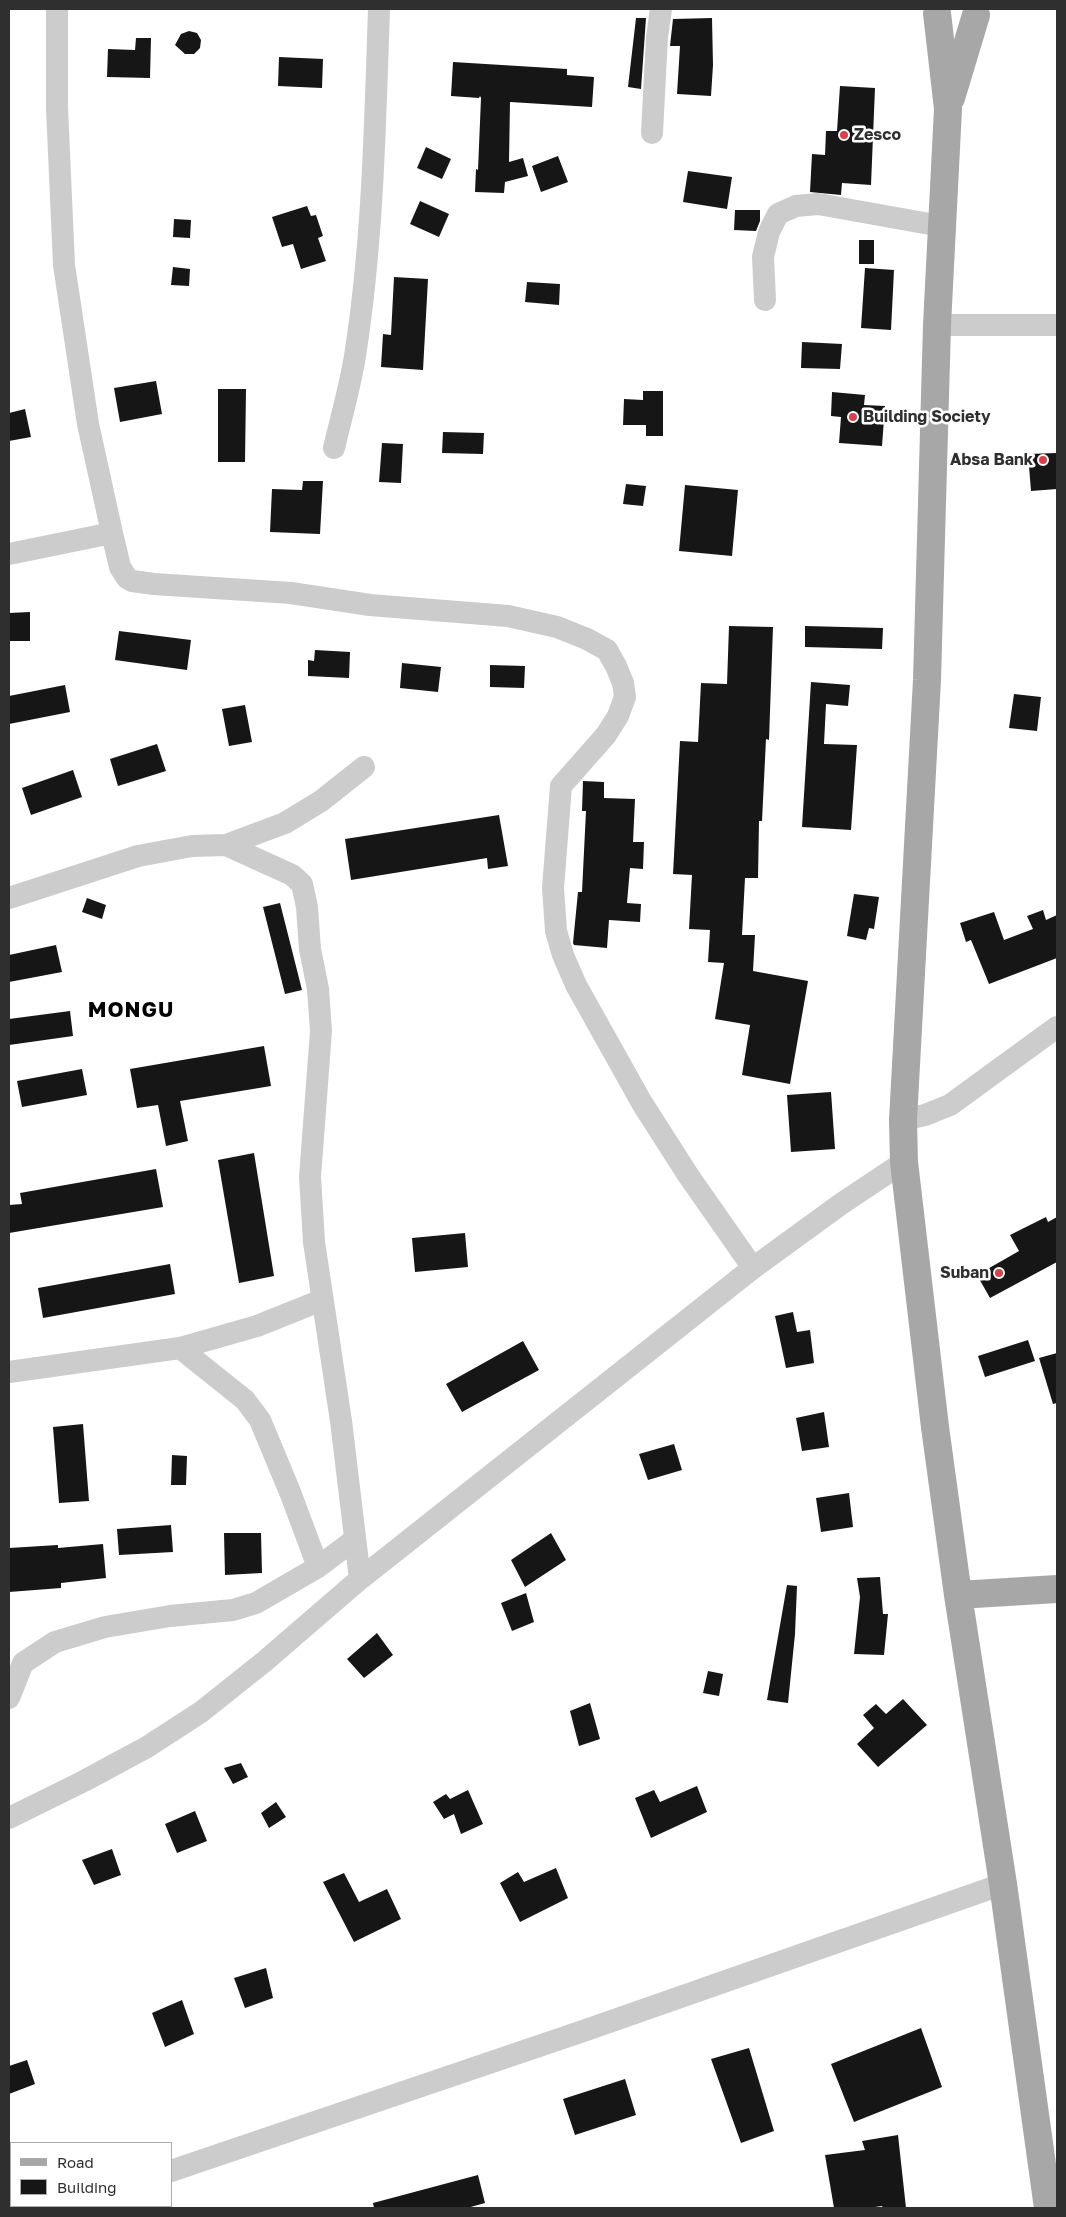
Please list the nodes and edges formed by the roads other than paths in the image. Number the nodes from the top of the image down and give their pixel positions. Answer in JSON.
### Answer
{"nodes":[{"id":1,"x":57,"y":9,"type":"edge"},
{"id":2,"x":379,"y":9,"type":"edge"},
{"id":3,"x":661,"y":9,"type":"edge"},
{"id":4,"x":935,"y":11,"type":"edge"},
{"id":5,"x":980,"y":12,"type":"edge"},
{"id":6,"x":948,"y":109,"type":"junction"},
{"id":7,"x":652,"y":133,"type":"dead end"},
{"id":8,"x":941,"y":226,"type":"junction"},
{"id":9,"x":765,"y":300,"type":"dead end"},
{"id":10,"x":937,"y":325,"type":"junction"},
{"id":11,"x":1057,"y":325,"type":"edge"},
{"id":12,"x":334,"y":448,"type":"dead end"},
{"id":13,"x":112,"y":532,"type":"junction"},
{"id":14,"x":9,"y":554,"type":"edge"},
{"id":15,"x":364,"y":767,"type":"dead end"},
{"id":16,"x":226,"y":845,"type":"junction"},
{"id":17,"x":9,"y":898,"type":"edge"},
{"id":18,"x":1057,"y":1027,"type":"edge"},
{"id":19,"x":1057,"y":1043,"type":"edge"},
{"id":20,"x":1022,"y":1053,"type":"junction"},
{"id":21,"x":903,"y":1120,"type":"junction"},
{"id":22,"x":904,"y":1162,"type":"junction"},
{"id":23,"x":753,"y":1268,"type":"junction"},
{"id":24,"x":322,"y":1300,"type":"junction"},
{"id":25,"x":180,"y":1348,"type":"junction"},
{"id":26,"x":9,"y":1372,"type":"edge"},
{"id":27,"x":354,"y":1540,"type":"junction"},
{"id":28,"x":318,"y":1567,"type":"junction"},
{"id":29,"x":360,"y":1579,"type":"junction"},
{"id":30,"x":1057,"y":1589,"type":"edge"},
{"id":31,"x":958,"y":1595,"type":"junction"},
{"id":32,"x":9,"y":1698,"type":"edge"},
{"id":33,"x":9,"y":1818,"type":"edge"},
{"id":34,"x":1003,"y":1884,"type":"junction"},
{"id":35,"x":172,"y":2171,"type":"edge"},
{"id":36,"x":1048,"y":2208,"type":"edge"}],
"edges":[{"from":1,"to":13,"type":"street"},
{"from":2,"to":12,"type":"street"},
{"from":3,"to":7,"type":"street"},
{"from":4,"to":5,"type":"main road"},
{"from":4,"to":6,"type":"main road"},
{"from":5,"to":6,"type":"main road"},
{"from":6,"to":8,"type":"main road"},
{"from":8,"to":9,"type":"street"},
{"from":8,"to":10,"type":"main road"},
{"from":10,"to":11,"type":"street"},
{"from":10,"to":21,"type":"main road"},
{"from":13,"to":14,"type":"street"},
{"from":13,"to":23,"type":"street"},
{"from":15,"to":16,"type":"street"},
{"from":16,"to":17,"type":"street"},
{"from":16,"to":24,"type":"street"},
{"from":18,"to":20,"type":"street"},
{"from":19,"to":20,"type":"street"},
{"from":20,"to":21,"type":"street"},
{"from":21,"to":22,"type":"main road"},
{"from":22,"to":23,"type":"street"},
{"from":22,"to":31,"type":"main road"},
{"from":23,"to":29,"type":"street"},
{"from":24,"to":25,"type":"street"},
{"from":24,"to":27,"type":"street"},
{"from":25,"to":26,"type":"street"},
{"from":25,"to":28,"type":"street"},
{"from":27,"to":28,"type":"street"},
{"from":27,"to":29,"type":"street"},
{"from":28,"to":32,"type":"street"},
{"from":29,"to":33,"type":"street"},
{"from":30,"to":31,"type":"main road"},
{"from":31,"to":34,"type":"main road"},
{"from":34,"to":35,"type":"street"},
{"from":34,"to":36,"type":"main road"}]}
